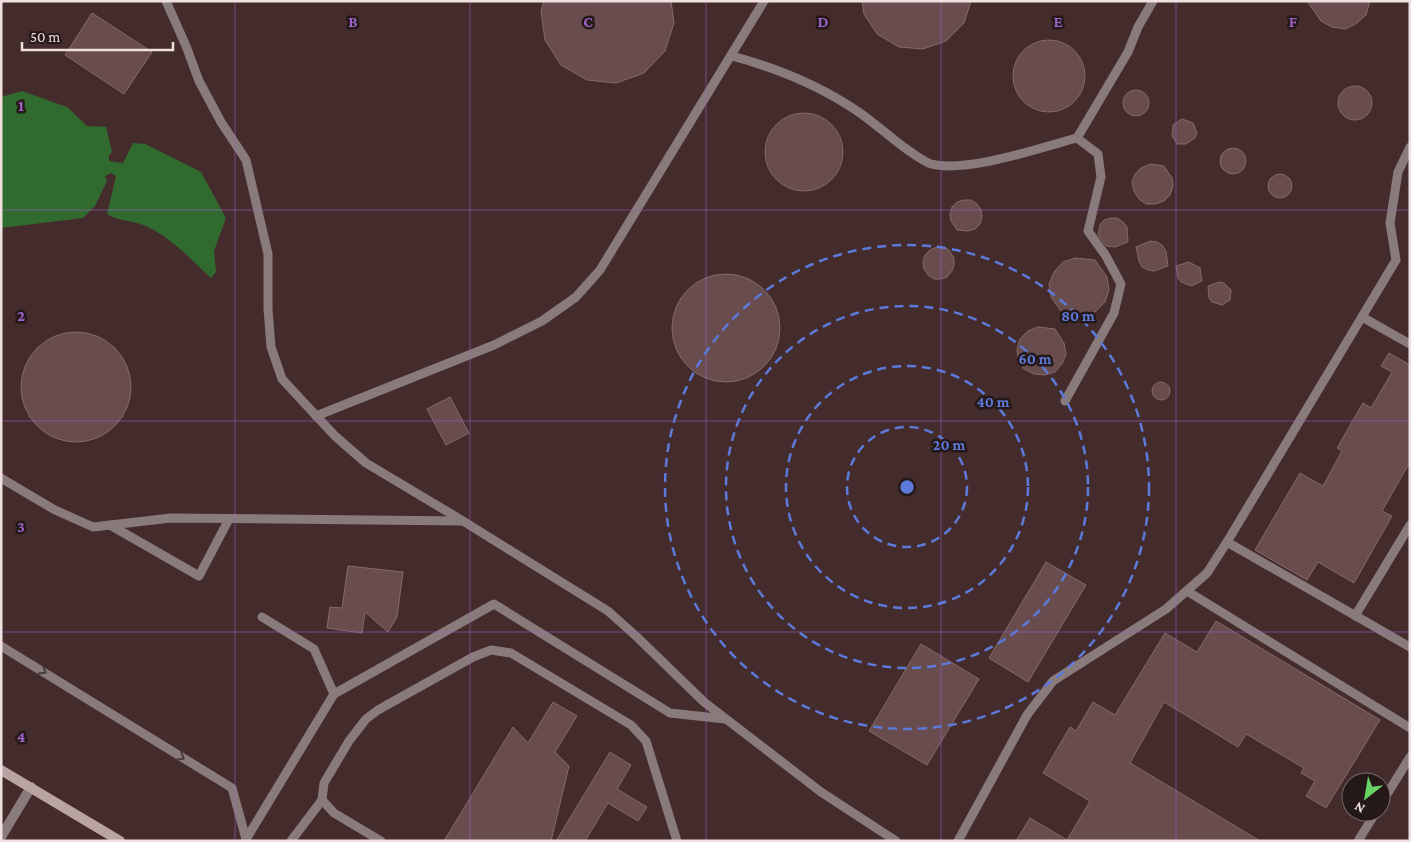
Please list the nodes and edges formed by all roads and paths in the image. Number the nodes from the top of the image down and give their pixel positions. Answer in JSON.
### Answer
{"nodes":[{"id":1,"x":166,"y":1,"type":"edge"},
{"id":2,"x":764,"y":1,"type":"edge"},
{"id":3,"x":1153,"y":1,"type":"edge"},
{"id":4,"x":732,"y":56,"type":"junction"},
{"id":5,"x":1077,"y":138,"type":"junction"},
{"id":6,"x":1410,"y":147,"type":"edge"},
{"id":7,"x":1362,"y":317,"type":"junction"},
{"id":8,"x":1410,"y":344,"type":"edge"},
{"id":9,"x":1065,"y":401,"type":"dead end"},
{"id":10,"x":316,"y":416,"type":"junction"},
{"id":11,"x":1,"y":478,"type":"edge"},
{"id":12,"x":229,"y":519,"type":"junction"},
{"id":13,"x":463,"y":521,"type":"junction"},
{"id":14,"x":110,"y":525,"type":"junction"},
{"id":15,"x":1410,"y":525,"type":"edge"},
{"id":16,"x":1227,"y":542,"type":"junction"},
{"id":17,"x":1187,"y":591,"type":"junction"},
{"id":18,"x":1356,"y":616,"type":"junction"},
{"id":19,"x":262,"y":617,"type":"dead end"},
{"id":20,"x":1,"y":646,"type":"edge"},
{"id":21,"x":1410,"y":647,"type":"edge"},
{"id":22,"x":334,"y":694,"type":"junction"},
{"id":23,"x":725,"y":719,"type":"junction"},
{"id":24,"x":1410,"y":728,"type":"edge"},
{"id":25,"x":1410,"y":757,"type":"edge"},
{"id":26,"x":1,"y":770,"type":"edge"},
{"id":27,"x":30,"y":787,"type":"junction"},
{"id":28,"x":1391,"y":788,"type":"edge"},
{"id":29,"x":322,"y":800,"type":"junction"},
{"id":30,"x":1370,"y":822,"type":"edge"},
{"id":31,"x":1,"y":837,"type":"edge"},
{"id":32,"x":246,"y":840,"type":"edge"},
{"id":33,"x":120,"y":841,"type":"edge"},
{"id":34,"x":291,"y":841,"type":"edge"},
{"id":35,"x":381,"y":841,"type":"edge"},
{"id":36,"x":677,"y":841,"type":"edge"},
{"id":37,"x":896,"y":841,"type":"edge"},
{"id":38,"x":958,"y":841,"type":"edge"},
{"id":39,"x":1358,"y":841,"type":"edge"}],
"edges":[{"from":1,"to":10,"type":"lane"},
{"from":2,"to":4,"type":"lane"},
{"from":3,"to":5,"type":"lane"},
{"from":4,"to":5,"type":"lane"},
{"from":4,"to":10,"type":"lane"},
{"from":5,"to":9,"type":"lane"},
{"from":6,"to":7,"type":"lane"},
{"from":7,"to":8,"type":"lane"},
{"from":7,"to":16,"type":"lane"},
{"from":10,"to":13,"type":"lane"},
{"from":11,"to":14,"type":"lane"},
{"from":12,"to":13,"type":"lane"},
{"from":12,"to":14,"type":"lane"},
{"from":12,"to":14,"type":"lane"},
{"from":13,"to":23,"type":"lane"},
{"from":15,"to":18,"type":"lane"},
{"from":16,"to":17,"type":"lane"},
{"from":16,"to":18,"type":"lane"},
{"from":17,"to":24,"type":"lane"},
{"from":17,"to":38,"type":"lane"},
{"from":18,"to":21,"type":"lane"},
{"from":19,"to":22,"type":"lane"},
{"from":20,"to":32,"type":"lane","one_way":true},
{"from":22,"to":23,"type":"lane"},
{"from":22,"to":32,"type":"lane"},
{"from":23,"to":37,"type":"lane"},
{"from":25,"to":28,"type":"lane"},
{"from":26,"to":27,"type":"main road"},
{"from":27,"to":31,"type":"street"},
{"from":27,"to":33,"type":"main road"},
{"from":29,"to":34,"type":"lane"},
{"from":29,"to":35,"type":"lane"},
{"from":29,"to":36,"type":"lane"},
{"from":30,"to":39,"type":"lane"}]}
